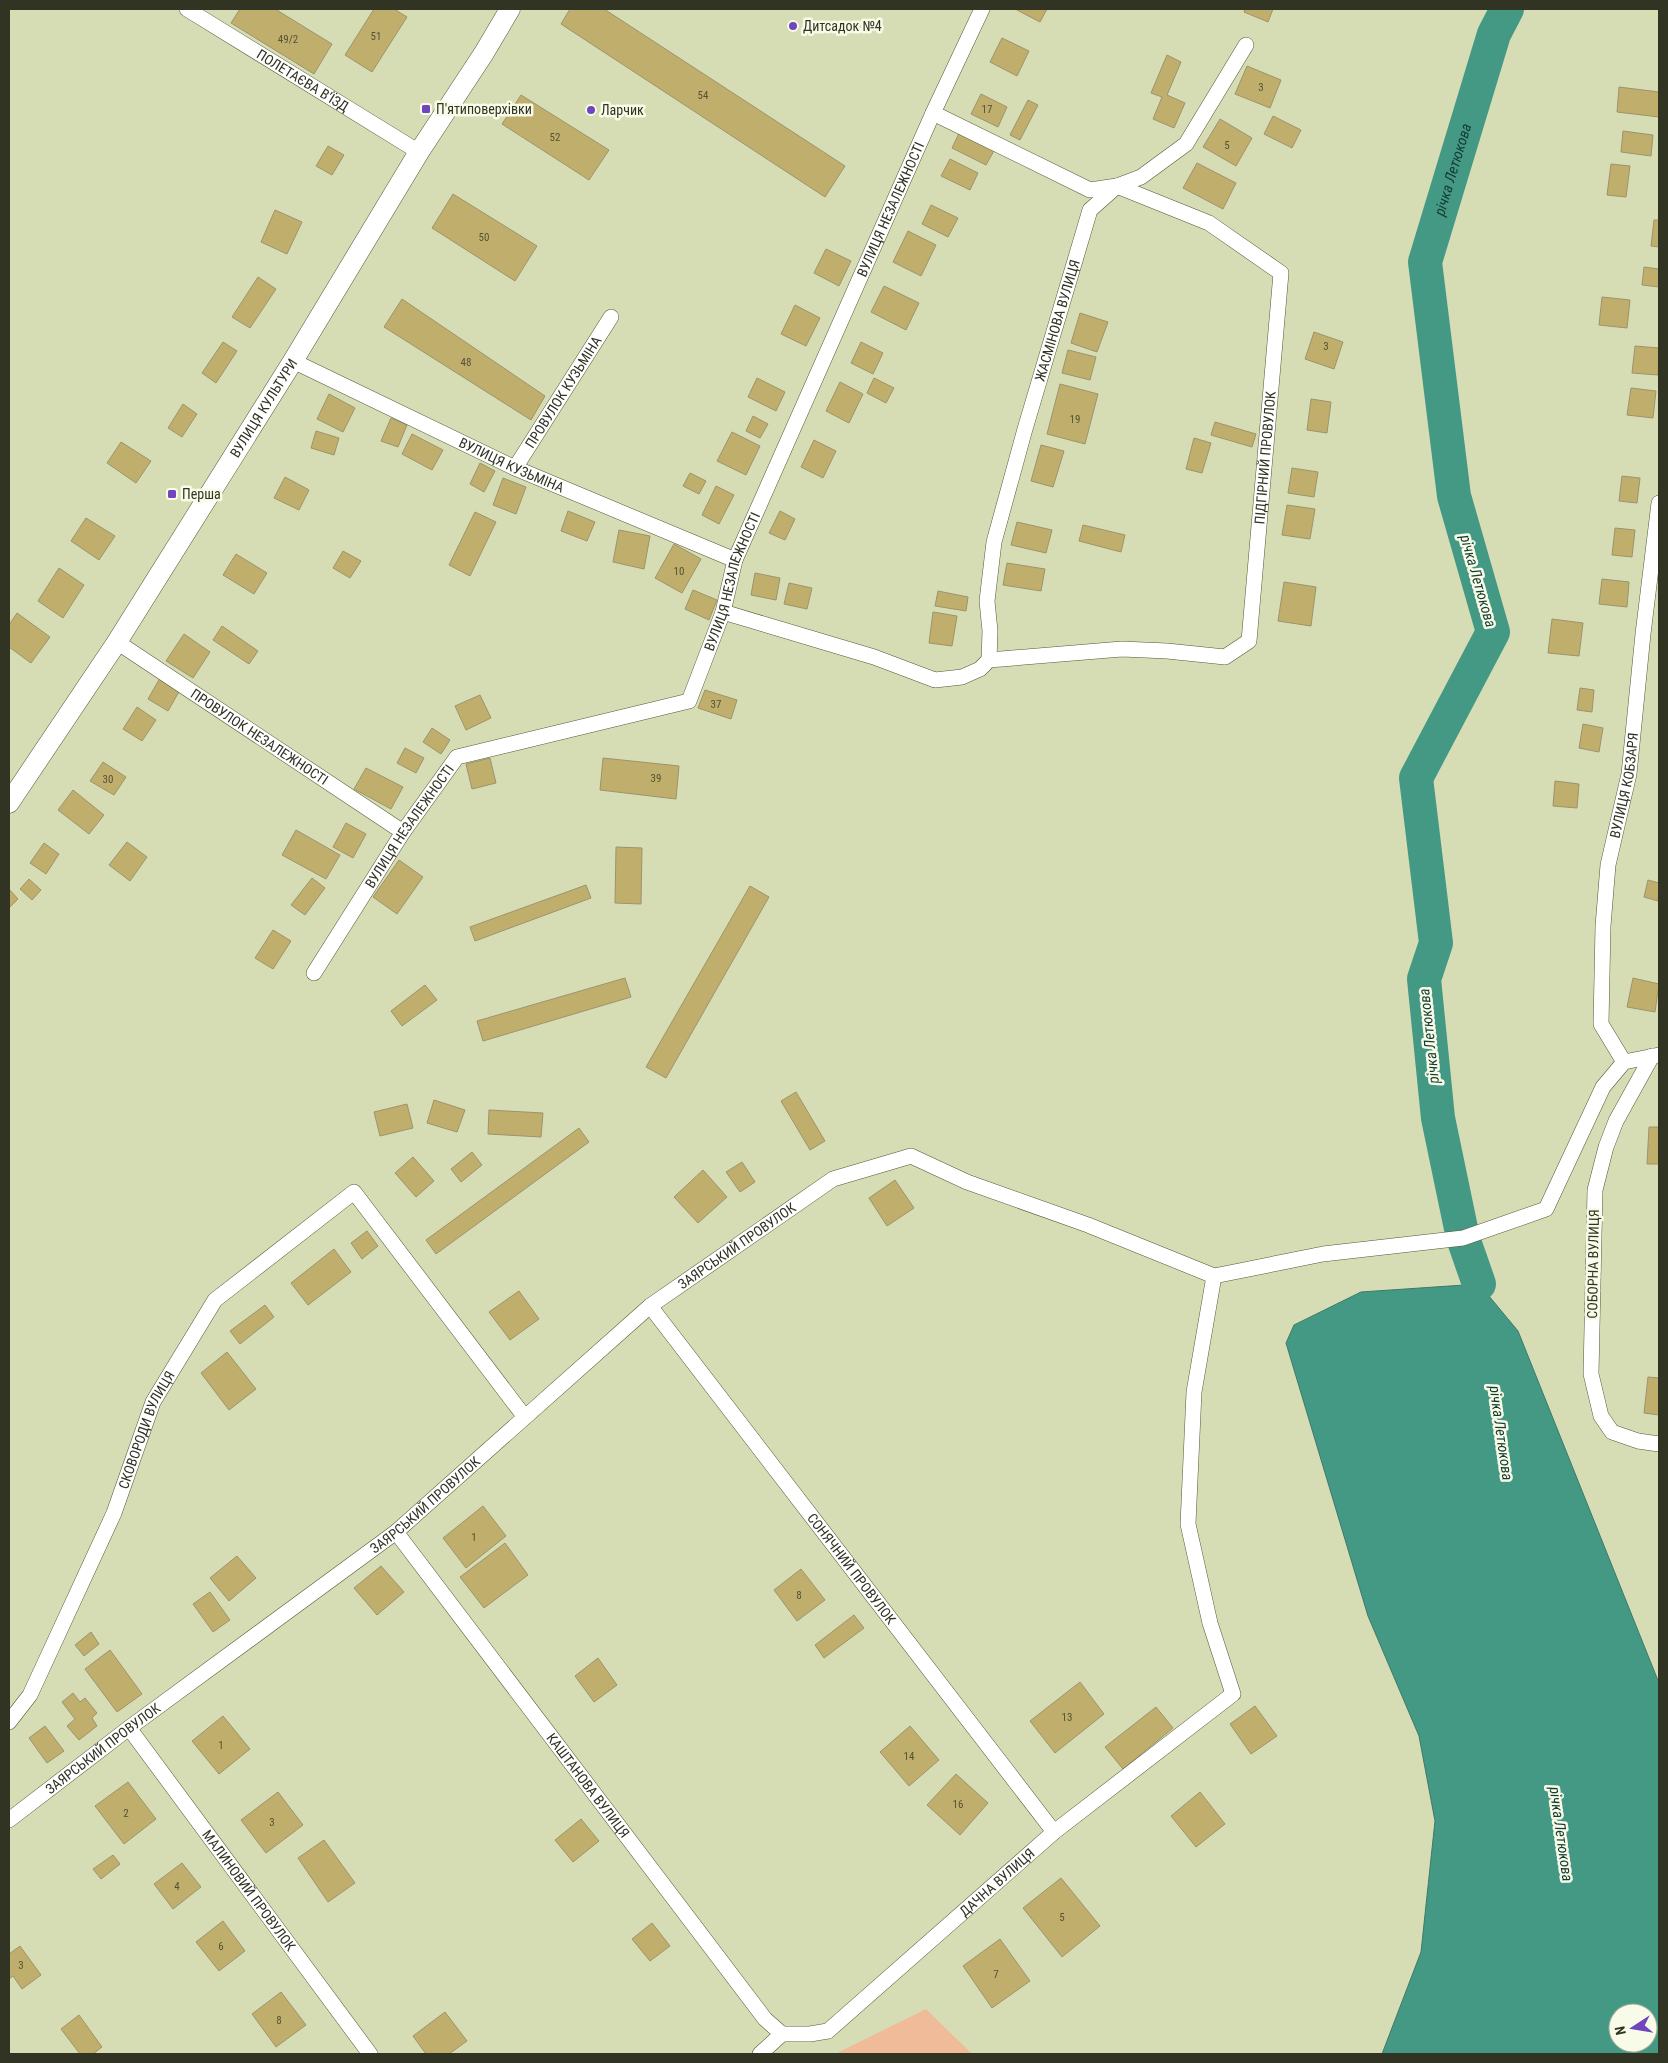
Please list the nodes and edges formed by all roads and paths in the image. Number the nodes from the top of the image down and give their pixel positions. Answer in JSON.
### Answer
{"nodes":[{"id":1,"x":188,"y":9,"type":"edge"},
{"id":2,"x":510,"y":9,"type":"edge"},
{"id":3,"x":982,"y":9,"type":"edge"},
{"id":4,"x":1246,"y":45,"type":"dead end"},
{"id":5,"x":933,"y":113,"type":"junction"},
{"id":6,"x":419,"y":152,"type":"junction"},
{"id":7,"x":1117,"y":186,"type":"junction"},
{"id":8,"x":611,"y":317,"type":"dead end"},
{"id":9,"x":292,"y":362,"type":"junction"},
{"id":10,"x":515,"y":468,"type":"junction"},
{"id":11,"x":1659,"y":503,"type":"edge"},
{"id":12,"x":735,"y":560,"type":"junction"},
{"id":13,"x":723,"y":612,"type":"junction"},
{"id":14,"x":117,"y":642,"type":"junction"},
{"id":15,"x":989,"y":660,"type":"junction"},
{"id":16,"x":9,"y":803,"type":"edge"},
{"id":17,"x":403,"y":832,"type":"junction"},
{"id":18,"x":314,"y":973,"type":"dead end"},
{"id":19,"x":1656,"y":1055,"type":"edge"},
{"id":20,"x":1624,"y":1062,"type":"junction"},
{"id":21,"x":1214,"y":1276,"type":"junction"},
{"id":22,"x":650,"y":1306,"type":"junction"},
{"id":23,"x":524,"y":1416,"type":"junction"},
{"id":24,"x":1659,"y":1444,"type":"edge"},
{"id":25,"x":396,"y":1532,"type":"junction"},
{"id":26,"x":9,"y":1722,"type":"edge"},
{"id":27,"x":129,"y":1728,"type":"junction"},
{"id":28,"x":9,"y":1820,"type":"edge"},
{"id":29,"x":1054,"y":1832,"type":"junction"},
{"id":30,"x":782,"y":2034,"type":"junction"},
{"id":31,"x":370,"y":2054,"type":"edge"},
{"id":32,"x":760,"y":2054,"type":"edge"}],
"edges":[{"from":1,"to":6,"type":"street","name":"ПОЛЕТАЄВА В’ЇЗД"},
{"from":2,"to":6,"type":"street","name":"ВУЛИЦЯ КУЛЬТУРИ"},
{"from":3,"to":5,"type":"street","name":"ВУЛИЦЯ НЕЗАЛЕЖНОСТІ"},
{"from":4,"to":7,"type":"street","name":"ЖАСМІНОВА ВУЛИЦЯ"},
{"from":5,"to":7,"type":"street"},
{"from":5,"to":12,"type":"street","name":"ВУЛИЦЯ НЕЗАЛЕЖНОСТІ"},
{"from":6,"to":9,"type":"street","name":"ВУЛИЦЯ КУЛЬТУРИ"},
{"from":7,"to":15,"type":"street","name":"ЖАСМІНОВА ВУЛИЦЯ"},
{"from":7,"to":15,"type":"street","name":"ПІДГІРНИЙ ПРОВУЛОК"},
{"from":8,"to":10,"type":"street","name":"ПРОВУЛОК КУЗЬМІНА"},
{"from":9,"to":10,"type":"street","name":"ВУЛИЦЯ КУЗЬМІНА"},
{"from":9,"to":14,"type":"street","name":"ВУЛИЦЯ КУЛЬТУРИ"},
{"from":10,"to":12,"type":"street","name":"ВУЛИЦЯ КУЗЬМІНА"},
{"from":11,"to":20,"type":"street","name":"ВУЛИЦЯ КОБЗАРЯ"},
{"from":12,"to":13,"type":"street","name":"ВУЛИЦЯ НЕЗАЛЕЖНОСТІ"},
{"from":13,"to":15,"type":"street"},
{"from":13,"to":17,"type":"street","name":"ВУЛИЦЯ НЕЗАЛЕЖНОСТІ"},
{"from":14,"to":16,"type":"street","name":"ВУЛИЦЯ КУЛЬТУРИ"},
{"from":14,"to":17,"type":"street","name":"ПРОВУЛОК НЕЗАЛЕЖНОСТІ"},
{"from":17,"to":18,"type":"street","name":"ВУЛИЦЯ НЕЗАЛЕЖНОСТІ"},
{"from":19,"to":20,"type":"street"},
{"from":19,"to":24,"type":"street","name":"СОБОРНА ВУЛИЦЯ"},
{"from":20,"to":21,"type":"street"},
{"from":21,"to":22,"type":"street","name":"ЗАЯРСЬКИЙ ПРОВУЛОК"},
{"from":21,"to":29,"type":"street","name":"ДАЧНА ВУЛИЦЯ"},
{"from":22,"to":23,"type":"street","name":"ЗАЯРСЬКИЙ ПРОВУЛОК"},
{"from":22,"to":29,"type":"street","name":"СОНЯЧНИЙ ПРОВУЛОК"},
{"from":23,"to":25,"type":"street","name":"ЗАЯРСЬКИЙ ПРОВУЛОК"},
{"from":23,"to":26,"type":"street","name":"СКОВОРОДИ ВУЛИЦЯ"},
{"from":25,"to":27,"type":"street","name":"ЗАЯРСЬКИЙ ПРОВУЛОК"},
{"from":25,"to":30,"type":"street","name":"КАШТАНОВА ВУЛИЦЯ"},
{"from":27,"to":28,"type":"street","name":"ЗАЯРСЬКИЙ ПРОВУЛОК"},
{"from":27,"to":31,"type":"street","name":"МАЛИНОВИЙ ПРОВУЛОК"},
{"from":29,"to":30,"type":"street","name":"ДАЧНА ВУЛИЦЯ"},
{"from":30,"to":32,"type":"street"}]}
